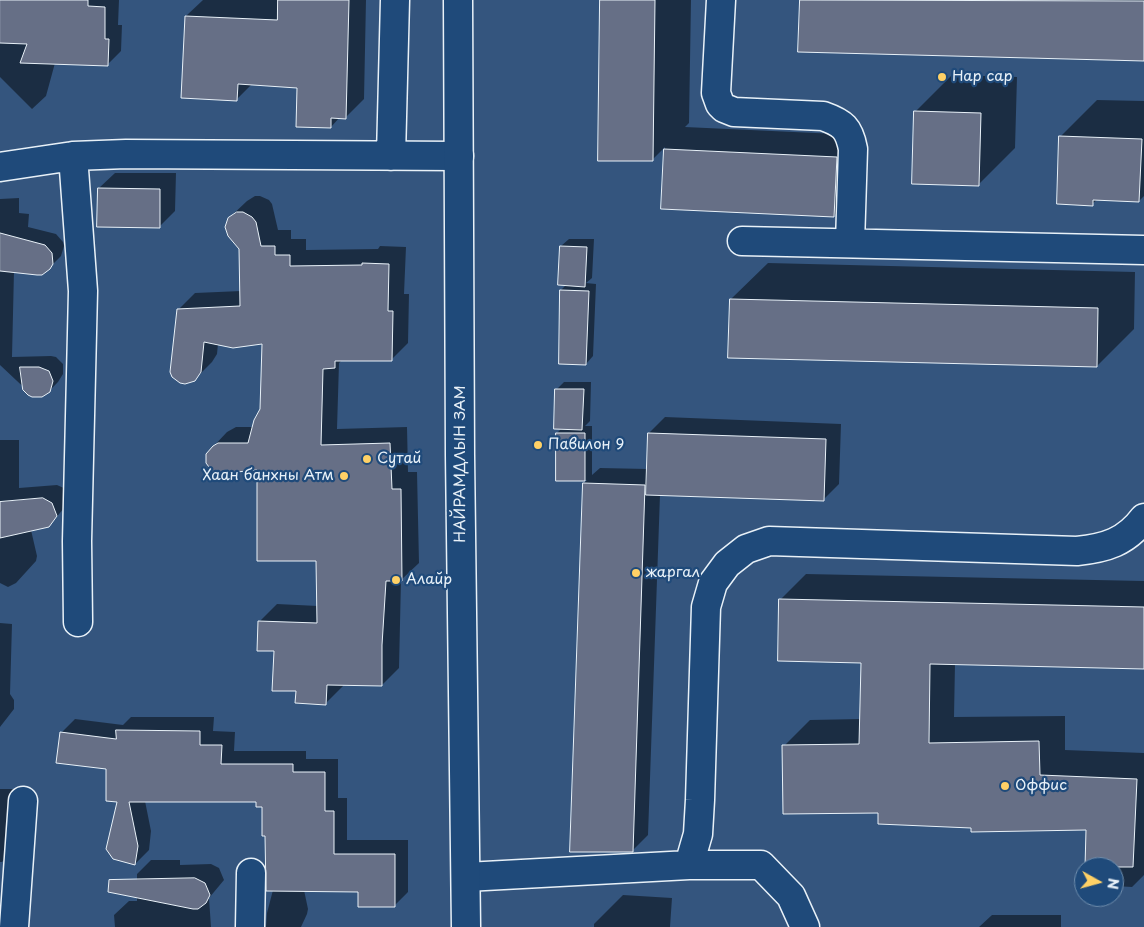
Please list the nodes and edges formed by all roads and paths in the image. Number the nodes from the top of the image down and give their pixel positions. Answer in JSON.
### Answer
{"nodes":[{"id":1,"x":396,"y":0,"type":"edge"},
{"id":2,"x":458,"y":0,"type":"edge"},
{"id":3,"x":722,"y":0,"type":"edge"},
{"id":4,"x":73,"y":156,"type":"junction"},
{"id":5,"x":391,"y":156,"type":"junction"},
{"id":6,"x":459,"y":156,"type":"junction"},
{"id":7,"x":0,"y":167,"type":"edge"},
{"id":8,"x":742,"y":241,"type":"dead end"},
{"id":9,"x":850,"y":242,"type":"junction"},
{"id":10,"x":1144,"y":250,"type":"edge"},
{"id":11,"x":1142,"y":526,"type":"edge"},
{"id":12,"x":78,"y":622,"type":"dead end"},
{"id":13,"x":23,"y":802,"type":"dead end"},
{"id":14,"x":689,"y":865,"type":"junction"},
{"id":15,"x":250,"y":873,"type":"dead end"},
{"id":16,"x":466,"y":877,"type":"junction"},
{"id":17,"x":10,"y":926,"type":"edge"},
{"id":18,"x":250,"y":927,"type":"edge"},
{"id":19,"x":466,"y":927,"type":"edge"},
{"id":20,"x":805,"y":927,"type":"edge"}],
"edges":[{"from":1,"to":5,"type":"street"},
{"from":2,"to":6,"type":"street","name":"НАЙРАМДЛЫН ЗАМ"},
{"from":3,"to":9,"type":"street"},
{"from":4,"to":5,"type":"street"},
{"from":4,"to":7,"type":"street"},
{"from":4,"to":12,"type":"street"},
{"from":5,"to":6,"type":"street"},
{"from":6,"to":16,"type":"street","name":"НАЙРАМДЛЫН ЗАМ"},
{"from":8,"to":9,"type":"street"},
{"from":9,"to":10,"type":"street"},
{"from":11,"to":14,"type":"street"},
{"from":13,"to":17,"type":"street"},
{"from":14,"to":16,"type":"street"},
{"from":14,"to":20,"type":"street"},
{"from":15,"to":18,"type":"street"},
{"from":16,"to":19,"type":"street","name":"НАЙРАМДЛЫН ЗАМ"}]}
